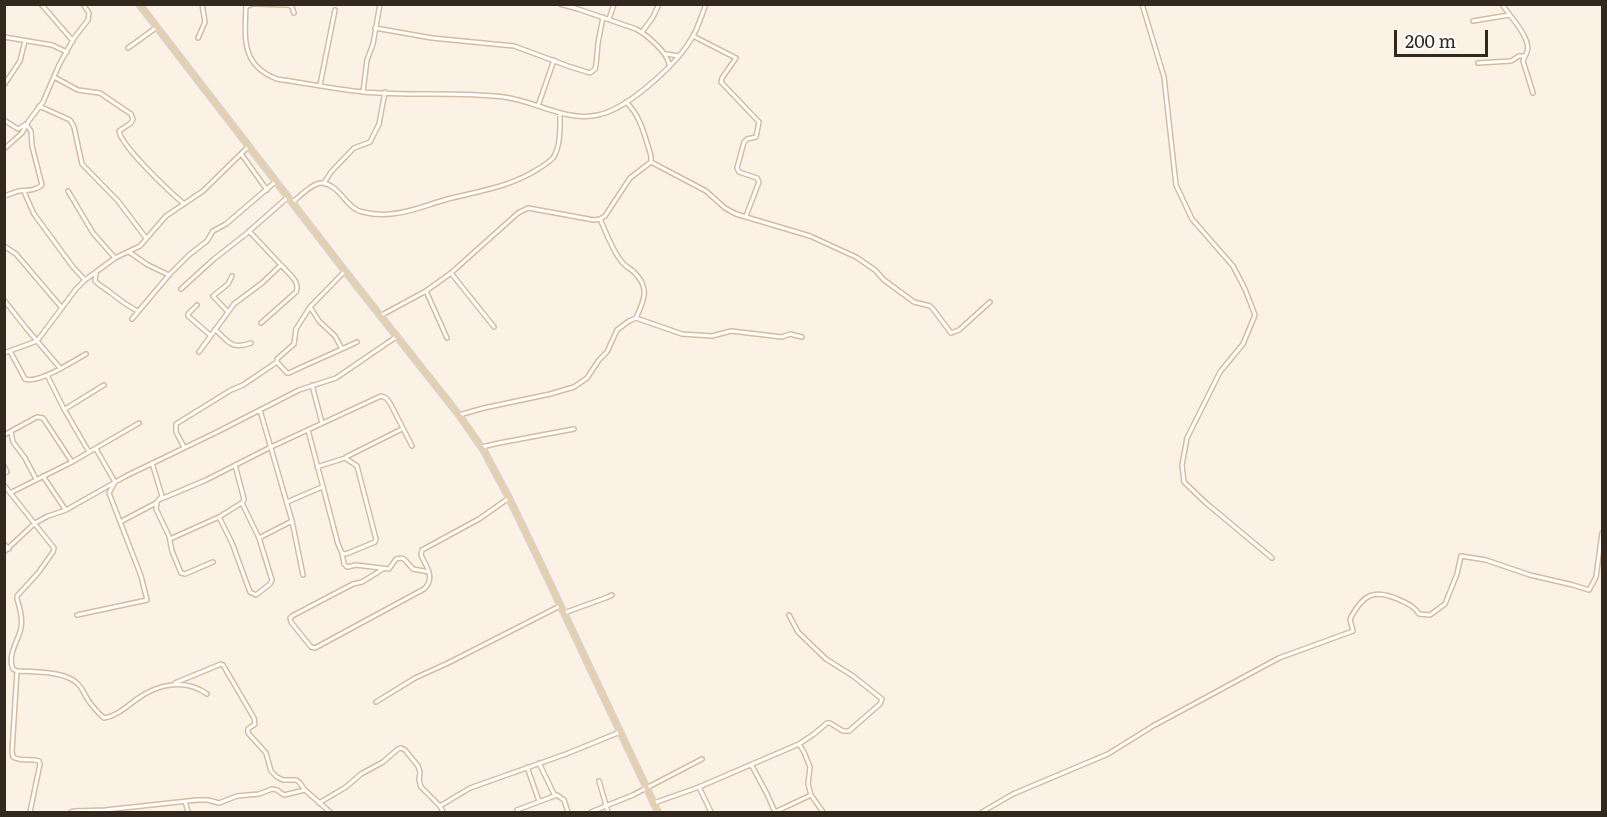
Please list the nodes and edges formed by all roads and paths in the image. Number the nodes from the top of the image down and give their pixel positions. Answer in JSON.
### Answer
{"nodes":[{"id":1,"x":41,"y":4,"type":"edge"},
{"id":2,"x":83,"y":4,"type":"edge"},
{"id":3,"x":139,"y":4,"type":"edge"},
{"id":4,"x":202,"y":4,"type":"edge"},
{"id":5,"x":253,"y":4,"type":"edge"},
{"id":6,"x":380,"y":4,"type":"edge"},
{"id":7,"x":560,"y":4,"type":"edge"},
{"id":8,"x":614,"y":4,"type":"edge"},
{"id":9,"x":659,"y":4,"type":"edge"},
{"id":10,"x":706,"y":4,"type":"edge"},
{"id":11,"x":1142,"y":4,"type":"edge"},
{"id":12,"x":1502,"y":4,"type":"edge"},
{"id":13,"x":246,"y":6,"type":"edge"},
{"id":14,"x":576,"y":6,"type":"edge"},
{"id":15,"x":335,"y":9,"type":"dead end"},
{"id":16,"x":294,"y":13,"type":"dead end"},
{"id":17,"x":1509,"y":15,"type":"junction"},
{"id":18,"x":603,"y":17,"type":"junction"},
{"id":19,"x":609,"y":19,"type":"junction"},
{"id":20,"x":1473,"y":21,"type":"dead end"},
{"id":21,"x":157,"y":27,"type":"junction"},
{"id":22,"x":375,"y":28,"type":"junction"},
{"id":23,"x":642,"y":32,"type":"junction"},
{"id":24,"x":693,"y":36,"type":"junction"},
{"id":25,"x":4,"y":37,"type":"edge"},
{"id":26,"x":198,"y":38,"type":"dead end"},
{"id":27,"x":25,"y":41,"type":"junction"},
{"id":28,"x":73,"y":41,"type":"junction"},
{"id":29,"x":128,"y":48,"type":"dead end"},
{"id":30,"x":67,"y":52,"type":"junction"},
{"id":31,"x":665,"y":53,"type":"junction"},
{"id":32,"x":679,"y":56,"type":"junction"},
{"id":33,"x":1524,"y":56,"type":"junction"},
{"id":34,"x":554,"y":60,"type":"junction"},
{"id":35,"x":1478,"y":63,"type":"dead end"},
{"id":36,"x":670,"y":66,"type":"junction"},
{"id":37,"x":54,"y":77,"type":"junction"},
{"id":38,"x":4,"y":85,"type":"edge"},
{"id":39,"x":320,"y":85,"type":"junction"},
{"id":40,"x":363,"y":92,"type":"junction"},
{"id":41,"x":385,"y":92,"type":"junction"},
{"id":42,"x":1533,"y":93,"type":"dead end"},
{"id":43,"x":626,"y":102,"type":"junction"},
{"id":44,"x":39,"y":106,"type":"junction"},
{"id":45,"x":538,"y":106,"type":"junction"},
{"id":46,"x":560,"y":113,"type":"junction"},
{"id":47,"x":4,"y":120,"type":"edge"},
{"id":48,"x":26,"y":124,"type":"junction"},
{"id":49,"x":249,"y":146,"type":"junction"},
{"id":50,"x":4,"y":149,"type":"edge"},
{"id":51,"x":242,"y":154,"type":"junction"},
{"id":52,"x":651,"y":162,"type":"junction"},
{"id":53,"x":275,"y":182,"type":"junction"},
{"id":54,"x":324,"y":183,"type":"junction"},
{"id":55,"x":267,"y":190,"type":"junction"},
{"id":56,"x":68,"y":191,"type":"dead end"},
{"id":57,"x":25,"y":192,"type":"junction"},
{"id":58,"x":4,"y":196,"type":"edge"},
{"id":59,"x":288,"y":197,"type":"junction"},
{"id":60,"x":292,"y":202,"type":"junction"},
{"id":61,"x":183,"y":204,"type":"junction"},
{"id":62,"x":746,"y":217,"type":"junction"},
{"id":63,"x":600,"y":219,"type":"junction"},
{"id":64,"x":249,"y":231,"type":"junction"},
{"id":65,"x":146,"y":238,"type":"junction"},
{"id":66,"x":4,"y":246,"type":"edge"},
{"id":67,"x":129,"y":252,"type":"junction"},
{"id":68,"x":115,"y":258,"type":"junction"},
{"id":69,"x":282,"y":266,"type":"junction"},
{"id":70,"x":345,"y":271,"type":"junction"},
{"id":71,"x":96,"y":272,"type":"junction"},
{"id":72,"x":451,"y":273,"type":"junction"},
{"id":73,"x":169,"y":275,"type":"junction"},
{"id":74,"x":232,"y":276,"type":"dead end"},
{"id":75,"x":85,"y":280,"type":"junction"},
{"id":76,"x":181,"y":289,"type":"dead end"},
{"id":77,"x":426,"y":291,"type":"junction"},
{"id":78,"x":4,"y":300,"type":"edge"},
{"id":79,"x":990,"y":302,"type":"dead end"},
{"id":80,"x":197,"y":305,"type":"dead end"},
{"id":81,"x":310,"y":307,"type":"junction"},
{"id":82,"x":62,"y":308,"type":"junction"},
{"id":83,"x":138,"y":311,"type":"junction"},
{"id":84,"x":228,"y":312,"type":"junction"},
{"id":85,"x":380,"y":316,"type":"junction"},
{"id":86,"x":636,"y":318,"type":"junction"},
{"id":87,"x":132,"y":319,"type":"dead end"},
{"id":88,"x":261,"y":323,"type":"dead end"},
{"id":89,"x":494,"y":327,"type":"dead end"},
{"id":90,"x":215,"y":329,"type":"junction"},
{"id":91,"x":210,"y":335,"type":"junction"},
{"id":92,"x":396,"y":337,"type":"junction"},
{"id":93,"x":802,"y":337,"type":"dead end"},
{"id":94,"x":447,"y":338,"type":"dead end"},
{"id":95,"x":37,"y":341,"type":"junction"},
{"id":96,"x":357,"y":342,"type":"dead end"},
{"id":97,"x":251,"y":343,"type":"dead end"},
{"id":98,"x":342,"y":349,"type":"junction"},
{"id":99,"x":10,"y":351,"type":"junction"},
{"id":100,"x":199,"y":352,"type":"dead end"},
{"id":101,"x":4,"y":353,"type":"edge"},
{"id":102,"x":86,"y":354,"type":"dead end"},
{"id":103,"x":277,"y":362,"type":"junction"},
{"id":104,"x":60,"y":368,"type":"junction"},
{"id":105,"x":47,"y":375,"type":"junction"},
{"id":106,"x":104,"y":385,"type":"dead end"},
{"id":107,"x":312,"y":385,"type":"junction"},
{"id":108,"x":64,"y":409,"type":"junction"},
{"id":109,"x":260,"y":410,"type":"junction"},
{"id":110,"x":459,"y":416,"type":"junction"},
{"id":111,"x":139,"y":423,"type":"dead end"},
{"id":112,"x":322,"y":423,"type":"junction"},
{"id":113,"x":402,"y":428,"type":"junction"},
{"id":114,"x":574,"y":429,"type":"dead end"},
{"id":115,"x":308,"y":430,"type":"junction"},
{"id":116,"x":11,"y":432,"type":"junction"},
{"id":117,"x":4,"y":435,"type":"edge"},
{"id":118,"x":412,"y":446,"type":"dead end"},
{"id":119,"x":184,"y":447,"type":"junction"},
{"id":120,"x":271,"y":447,"type":"junction"},
{"id":121,"x":481,"y":448,"type":"junction"},
{"id":122,"x":96,"y":449,"type":"junction"},
{"id":123,"x":89,"y":452,"type":"junction"},
{"id":124,"x":353,"y":453,"type":"junction"},
{"id":125,"x":345,"y":458,"type":"junction"},
{"id":126,"x":72,"y":462,"type":"junction"},
{"id":127,"x":153,"y":463,"type":"junction"},
{"id":128,"x":235,"y":465,"type":"junction"},
{"id":129,"x":4,"y":466,"type":"edge"},
{"id":130,"x":357,"y":466,"type":"junction"},
{"id":131,"x":317,"y":467,"type":"junction"},
{"id":132,"x":4,"y":474,"type":"edge"},
{"id":133,"x":43,"y":476,"type":"junction"},
{"id":134,"x":36,"y":479,"type":"junction"},
{"id":135,"x":115,"y":482,"type":"junction"},
{"id":136,"x":4,"y":485,"type":"edge"},
{"id":137,"x":322,"y":487,"type":"junction"},
{"id":138,"x":10,"y":493,"type":"junction"},
{"id":139,"x":509,"y":498,"type":"junction"},
{"id":140,"x":159,"y":500,"type":"junction"},
{"id":141,"x":287,"y":502,"type":"junction"},
{"id":142,"x":242,"y":503,"type":"junction"},
{"id":143,"x":66,"y":510,"type":"junction"},
{"id":144,"x":219,"y":517,"type":"junction"},
{"id":145,"x":122,"y":521,"type":"junction"},
{"id":146,"x":292,"y":521,"type":"junction"},
{"id":147,"x":35,"y":524,"type":"junction"},
{"id":148,"x":1602,"y":532,"type":"edge"},
{"id":149,"x":259,"y":538,"type":"junction"},
{"id":150,"x":170,"y":539,"type":"junction"},
{"id":151,"x":4,"y":544,"type":"edge"},
{"id":152,"x":9,"y":549,"type":"junction"},
{"id":153,"x":4,"y":552,"type":"edge"},
{"id":154,"x":342,"y":553,"type":"junction"},
{"id":155,"x":1272,"y":558,"type":"dead end"},
{"id":156,"x":213,"y":562,"type":"dead end"},
{"id":157,"x":383,"y":569,"type":"junction"},
{"id":158,"x":429,"y":572,"type":"junction"},
{"id":159,"x":303,"y":575,"type":"dead end"},
{"id":160,"x":612,"y":594,"type":"dead end"},
{"id":161,"x":560,"y":606,"type":"junction"},
{"id":162,"x":564,"y":613,"type":"junction"},
{"id":163,"x":77,"y":615,"type":"dead end"},
{"id":164,"x":789,"y":615,"type":"dead end"},
{"id":165,"x":17,"y":671,"type":"junction"},
{"id":166,"x":173,"y":683,"type":"junction"},
{"id":167,"x":207,"y":694,"type":"dead end"},
{"id":168,"x":376,"y":702,"type":"dead end"},
{"id":169,"x":620,"y":732,"type":"junction"},
{"id":170,"x":799,"y":744,"type":"junction"},
{"id":171,"x":702,"y":759,"type":"dead end"},
{"id":172,"x":539,"y":763,"type":"junction"},
{"id":173,"x":751,"y":765,"type":"junction"},
{"id":174,"x":527,"y":767,"type":"junction"},
{"id":175,"x":599,"y":780,"type":"dead end"},
{"id":176,"x":646,"y":787,"type":"junction"},
{"id":177,"x":699,"y":787,"type":"junction"},
{"id":178,"x":305,"y":790,"type":"junction"},
{"id":179,"x":811,"y":795,"type":"junction"},
{"id":180,"x":555,"y":796,"type":"junction"},
{"id":181,"x":185,"y":801,"type":"junction"},
{"id":182,"x":539,"y":801,"type":"junction"},
{"id":183,"x":319,"y":803,"type":"junction"},
{"id":184,"x":654,"y":803,"type":"junction"},
{"id":185,"x":440,"y":806,"type":"junction"},
{"id":186,"x":606,"y":807,"type":"junction"},
{"id":187,"x":517,"y":810,"type":"dead end"},
{"id":188,"x":330,"y":812,"type":"edge"},
{"id":189,"x":30,"y":813,"type":"edge"},
{"id":190,"x":71,"y":813,"type":"edge"},
{"id":191,"x":188,"y":813,"type":"edge"},
{"id":192,"x":443,"y":813,"type":"edge"},
{"id":193,"x":568,"y":813,"type":"edge"},
{"id":194,"x":591,"y":813,"type":"edge"},
{"id":195,"x":609,"y":813,"type":"edge"},
{"id":196,"x":658,"y":813,"type":"edge"},
{"id":197,"x":711,"y":813,"type":"edge"},
{"id":198,"x":775,"y":813,"type":"edge"},
{"id":199,"x":823,"y":813,"type":"edge"},
{"id":200,"x":982,"y":813,"type":"edge"}],
"edges":[{"from":1,"to":28,"type":"street"},
{"from":2,"to":28,"type":"street"},
{"from":3,"to":21,"type":"main road"},
{"from":4,"to":26,"type":"street"},
{"from":5,"to":13,"type":"street"},
{"from":5,"to":16,"type":"street"},
{"from":6,"to":22,"type":"street"},
{"from":7,"to":14,"type":"street"},
{"from":8,"to":19,"type":"street"},
{"from":9,"to":23,"type":"street"},
{"from":10,"to":24,"type":"street"},
{"from":11,"to":155,"type":"street"},
{"from":12,"to":17,"type":"street"},
{"from":13,"to":39,"type":"street"},
{"from":14,"to":18,"type":"street"},
{"from":15,"to":39,"type":"street"},
{"from":17,"to":20,"type":"street"},
{"from":17,"to":33,"type":"street"},
{"from":18,"to":19,"type":"street"},
{"from":18,"to":34,"type":"street"},
{"from":19,"to":23,"type":"street"},
{"from":21,"to":29,"type":"street"},
{"from":21,"to":49,"type":"main road"},
{"from":22,"to":34,"type":"street"},
{"from":22,"to":40,"type":"street"},
{"from":23,"to":31,"type":"street"},
{"from":24,"to":32,"type":"street"},
{"from":24,"to":62,"type":"street"},
{"from":25,"to":27,"type":"street"},
{"from":27,"to":30,"type":"street"},
{"from":27,"to":38,"type":"street"},
{"from":28,"to":30,"type":"street"},
{"from":30,"to":37,"type":"street"},
{"from":31,"to":32,"type":"street"},
{"from":31,"to":36,"type":"street"},
{"from":32,"to":36,"type":"street"},
{"from":33,"to":35,"type":"street"},
{"from":33,"to":42,"type":"street"},
{"from":34,"to":45,"type":"street"},
{"from":36,"to":43,"type":"street"},
{"from":37,"to":44,"type":"street"},
{"from":37,"to":61,"type":"street"},
{"from":39,"to":40,"type":"street"},
{"from":40,"to":41,"type":"street"},
{"from":41,"to":45,"type":"street"},
{"from":41,"to":54,"type":"street"},
{"from":43,"to":46,"type":"street"},
{"from":43,"to":52,"type":"street"},
{"from":44,"to":48,"type":"street"},
{"from":44,"to":65,"type":"street"},
{"from":45,"to":46,"type":"street"},
{"from":46,"to":54,"type":"street"},
{"from":47,"to":48,"type":"street"},
{"from":48,"to":50,"type":"street"},
{"from":48,"to":57,"type":"street"},
{"from":49,"to":51,"type":"street"},
{"from":49,"to":53,"type":"main road"},
{"from":51,"to":55,"type":"street"},
{"from":51,"to":61,"type":"street"},
{"from":52,"to":62,"type":"street"},
{"from":52,"to":63,"type":"street"},
{"from":53,"to":55,"type":"street"},
{"from":53,"to":59,"type":"main road"},
{"from":54,"to":60,"type":"street"},
{"from":55,"to":73,"type":"street"},
{"from":56,"to":68,"type":"street"},
{"from":57,"to":58,"type":"street"},
{"from":57,"to":75,"type":"street"},
{"from":59,"to":60,"type":"main road"},
{"from":59,"to":64,"type":"street"},
{"from":60,"to":70,"type":"main road"},
{"from":61,"to":65,"type":"street"},
{"from":62,"to":79,"type":"street"},
{"from":63,"to":72,"type":"street"},
{"from":63,"to":86,"type":"street"},
{"from":64,"to":69,"type":"street"},
{"from":64,"to":76,"type":"street"},
{"from":65,"to":67,"type":"street"},
{"from":66,"to":82,"type":"street"},
{"from":67,"to":68,"type":"street"},
{"from":67,"to":73,"type":"street"},
{"from":68,"to":71,"type":"street"},
{"from":69,"to":84,"type":"street"},
{"from":69,"to":88,"type":"street"},
{"from":70,"to":81,"type":"street"},
{"from":70,"to":85,"type":"main road"},
{"from":71,"to":75,"type":"street"},
{"from":71,"to":83,"type":"street"},
{"from":72,"to":77,"type":"street"},
{"from":72,"to":89,"type":"street"},
{"from":73,"to":83,"type":"street"},
{"from":74,"to":84,"type":"street"},
{"from":75,"to":82,"type":"street"},
{"from":77,"to":85,"type":"street"},
{"from":77,"to":94,"type":"street"},
{"from":78,"to":95,"type":"street"},
{"from":80,"to":91,"type":"street"},
{"from":81,"to":98,"type":"street"},
{"from":81,"to":103,"type":"street"},
{"from":82,"to":95,"type":"street"},
{"from":83,"to":87,"type":"street"},
{"from":84,"to":90,"type":"street"},
{"from":85,"to":92,"type":"main road"},
{"from":86,"to":93,"type":"street"},
{"from":86,"to":110,"type":"street"},
{"from":90,"to":91,"type":"street"},
{"from":90,"to":97,"type":"street"},
{"from":91,"to":100,"type":"street"},
{"from":92,"to":107,"type":"street"},
{"from":92,"to":110,"type":"main road"},
{"from":95,"to":99,"type":"street"},
{"from":95,"to":104,"type":"street"},
{"from":96,"to":98,"type":"street"},
{"from":98,"to":103,"type":"street"},
{"from":99,"to":101,"type":"street"},
{"from":99,"to":105,"type":"street"},
{"from":102,"to":104,"type":"street"},
{"from":103,"to":119,"type":"street"},
{"from":104,"to":105,"type":"street"},
{"from":105,"to":108,"type":"street"},
{"from":106,"to":108,"type":"street"},
{"from":107,"to":109,"type":"street"},
{"from":107,"to":112,"type":"street"},
{"from":108,"to":123,"type":"street"},
{"from":109,"to":119,"type":"street"},
{"from":109,"to":120,"type":"street"},
{"from":110,"to":121,"type":"main road"},
{"from":111,"to":122,"type":"street"},
{"from":112,"to":113,"type":"street"},
{"from":112,"to":115,"type":"street"},
{"from":113,"to":118,"type":"street"},
{"from":113,"to":124,"type":"street"},
{"from":114,"to":121,"type":"street"},
{"from":115,"to":120,"type":"street"},
{"from":115,"to":131,"type":"street"},
{"from":116,"to":117,"type":"street"},
{"from":116,"to":126,"type":"street"},
{"from":116,"to":134,"type":"street"},
{"from":119,"to":127,"type":"street"},
{"from":120,"to":128,"type":"street"},
{"from":120,"to":141,"type":"street"},
{"from":121,"to":139,"type":"main road"},
{"from":122,"to":123,"type":"street"},
{"from":122,"to":135,"type":"street"},
{"from":123,"to":126,"type":"street"},
{"from":124,"to":125,"type":"street"},
{"from":124,"to":130,"type":"street"},
{"from":125,"to":130,"type":"street"},
{"from":125,"to":131,"type":"street"},
{"from":126,"to":133,"type":"street"},
{"from":127,"to":135,"type":"street"},
{"from":127,"to":140,"type":"street"},
{"from":128,"to":140,"type":"street"},
{"from":128,"to":142,"type":"street"},
{"from":129,"to":132,"type":"street"},
{"from":130,"to":154,"type":"street"},
{"from":131,"to":137,"type":"street"},
{"from":133,"to":134,"type":"street"},
{"from":133,"to":143,"type":"street"},
{"from":134,"to":138,"type":"street"},
{"from":135,"to":143,"type":"street"},
{"from":135,"to":145,"type":"street"},
{"from":136,"to":138,"type":"street"},
{"from":137,"to":141,"type":"street"},
{"from":137,"to":154,"type":"street"},
{"from":138,"to":147,"type":"street"},
{"from":139,"to":158,"type":"street"},
{"from":139,"to":161,"type":"main road"},
{"from":140,"to":145,"type":"street"},
{"from":140,"to":150,"type":"street"},
{"from":141,"to":146,"type":"street"},
{"from":142,"to":144,"type":"street"},
{"from":142,"to":149,"type":"street"},
{"from":143,"to":147,"type":"street"},
{"from":144,"to":149,"type":"street"},
{"from":144,"to":150,"type":"street"},
{"from":145,"to":163,"type":"street"},
{"from":146,"to":149,"type":"street"},
{"from":146,"to":159,"type":"street"},
{"from":147,"to":152,"type":"street"},
{"from":147,"to":165,"type":"street"},
{"from":148,"to":200,"type":"street"},
{"from":150,"to":156,"type":"street"},
{"from":151,"to":152,"type":"street"},
{"from":152,"to":153,"type":"street"},
{"from":154,"to":157,"type":"street"},
{"from":157,"to":158,"type":"street"},
{"from":157,"to":158,"type":"street"},
{"from":160,"to":162,"type":"street"},
{"from":161,"to":162,"type":"main road"},
{"from":161,"to":168,"type":"street"},
{"from":162,"to":169,"type":"main road"},
{"from":164,"to":170,"type":"street"},
{"from":165,"to":166,"type":"street"},
{"from":165,"to":189,"type":"street"},
{"from":166,"to":167,"type":"street"},
{"from":166,"to":178,"type":"street"},
{"from":169,"to":172,"type":"street"},
{"from":169,"to":176,"type":"main road"},
{"from":170,"to":173,"type":"street"},
{"from":170,"to":179,"type":"street"},
{"from":171,"to":176,"type":"street"},
{"from":172,"to":174,"type":"street"},
{"from":172,"to":180,"type":"street"},
{"from":173,"to":177,"type":"street"},
{"from":173,"to":198,"type":"street"},
{"from":174,"to":182,"type":"street"},
{"from":174,"to":185,"type":"street"},
{"from":175,"to":186,"type":"street"},
{"from":176,"to":184,"type":"main road"},
{"from":176,"to":186,"type":"street"},
{"from":177,"to":184,"type":"street"},
{"from":177,"to":197,"type":"street"},
{"from":178,"to":181,"type":"street"},
{"from":178,"to":183,"type":"street"},
{"from":179,"to":198,"type":"street"},
{"from":179,"to":199,"type":"street"},
{"from":180,"to":182,"type":"street"},
{"from":180,"to":193,"type":"street"},
{"from":181,"to":190,"type":"street"},
{"from":181,"to":191,"type":"street"},
{"from":182,"to":187,"type":"street"},
{"from":183,"to":185,"type":"street"},
{"from":183,"to":188,"type":"street"},
{"from":184,"to":196,"type":"main road"},
{"from":185,"to":192,"type":"street"},
{"from":186,"to":194,"type":"street"},
{"from":186,"to":195,"type":"street"}]}
